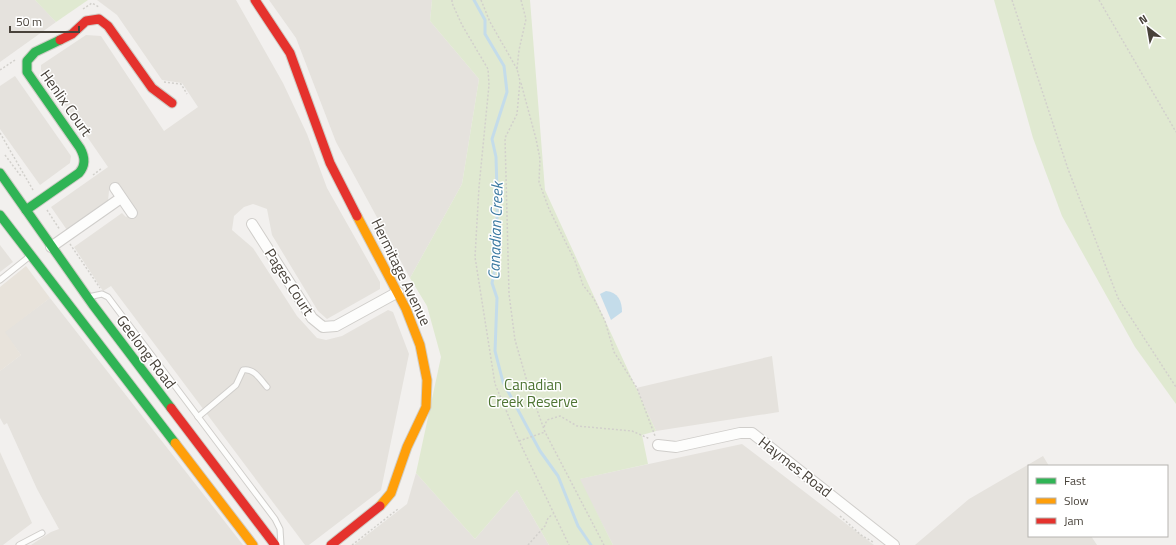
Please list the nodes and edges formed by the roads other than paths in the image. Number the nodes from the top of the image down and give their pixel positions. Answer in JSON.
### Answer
{"nodes":[{"id":1,"x":255,"y":0,"type":"edge"},
{"id":2,"x":172,"y":103,"type":"dead end"},
{"id":3,"x":2,"y":180,"type":"edge"},
{"id":4,"x":115,"y":188,"type":"dead end"},
{"id":5,"x":122,"y":198,"type":"junction"},
{"id":6,"x":26,"y":210,"type":"junction"},
{"id":7,"x":132,"y":213,"type":"dead end"},
{"id":8,"x":0,"y":215,"type":"edge"},
{"id":9,"x":252,"y":224,"type":"dead end"},
{"id":10,"x":51,"y":247,"type":"junction"},
{"id":11,"x":31,"y":256,"type":"junction"},
{"id":12,"x":0,"y":280,"type":"edge"},
{"id":13,"x":398,"y":292,"type":"junction"},
{"id":14,"x":87,"y":297,"type":"junction"},
{"id":15,"x":267,"y":387,"type":"dead end"},
{"id":16,"x":198,"y":417,"type":"junction"},
{"id":17,"x":658,"y":445,"type":"road end"},
{"id":18,"x":42,"y":533,"type":"dead end"},
{"id":19,"x":20,"y":545,"type":"edge"},
{"id":20,"x":253,"y":545,"type":"edge"},
{"id":21,"x":275,"y":545,"type":"edge"},
{"id":22,"x":281,"y":545,"type":"edge"},
{"id":23,"x":331,"y":545,"type":"edge"},
{"id":24,"x":894,"y":545,"type":"edge"}],
"edges":[{"from":1,"to":13,"type":"street","name":"Hermitage Avenue"},
{"from":2,"to":6,"type":"street","name":"Henlix Court"},
{"from":3,"to":6,"type":"street","name":"Geelong Road"},
{"from":4,"to":5,"type":"street"},
{"from":5,"to":7,"type":"street"},
{"from":5,"to":10,"type":"street"},
{"from":6,"to":10,"type":"street","name":"Geelong Road"},
{"from":8,"to":11,"type":"street"},
{"from":9,"to":13,"type":"street","name":"Pages Court"},
{"from":10,"to":14,"type":"street","name":"Geelong Road"},
{"from":11,"to":12,"type":"lane"},
{"from":11,"to":20,"type":"street"},
{"from":13,"to":23,"type":"street","name":"Hermitage Avenue"},
{"from":14,"to":16,"type":"lane"},
{"from":14,"to":21,"type":"street","name":"Geelong Road"},
{"from":15,"to":16,"type":"lane"},
{"from":16,"to":22,"type":"lane"},
{"from":17,"to":24,"type":"street","name":"Haymes Road"},
{"from":18,"to":19,"type":"lane"}]}
